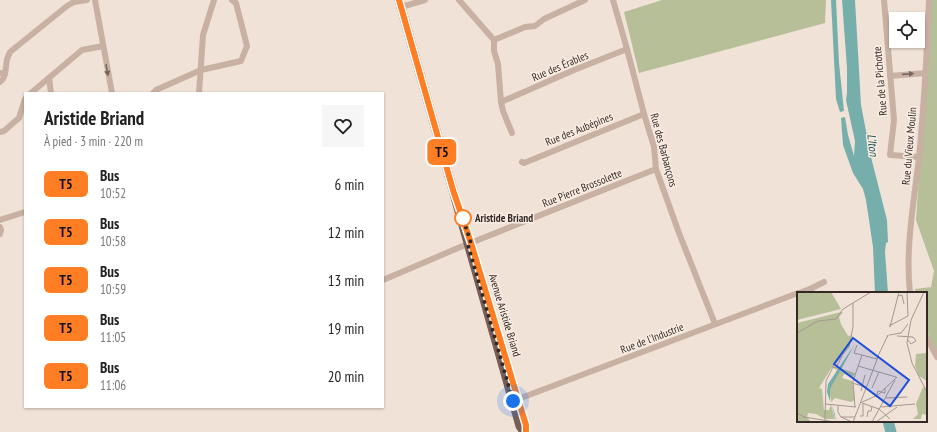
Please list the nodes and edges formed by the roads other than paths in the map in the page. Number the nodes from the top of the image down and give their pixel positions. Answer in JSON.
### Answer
{"nodes":[{"id":1,"x":87,"y":0,"type":"edge"},
{"id":2,"x":95,"y":0,"type":"edge"},
{"id":3,"x":214,"y":0,"type":"edge"},
{"id":4,"x":232,"y":0,"type":"edge"},
{"id":5,"x":425,"y":0,"type":"edge"},
{"id":6,"x":459,"y":0,"type":"edge"},
{"id":7,"x":585,"y":0,"type":"edge"},
{"id":8,"x":612,"y":0,"type":"edge"},
{"id":9,"x":884,"y":0,"type":"edge"},
{"id":10,"x":929,"y":0,"type":"edge"},
{"id":11,"x":400,"y":4,"type":"edge"},
{"id":12,"x":494,"y":40,"type":"junction"},
{"id":13,"x":103,"y":46,"type":"junction"},
{"id":14,"x":627,"y":49,"type":"junction"},
{"id":15,"x":201,"y":70,"type":"junction"},
{"id":16,"x":3,"y":73,"type":"edge"},
{"id":17,"x":926,"y":73,"type":"junction"},
{"id":18,"x":890,"y":76,"type":"junction"},
{"id":19,"x":49,"y":78,"type":"junction"},
{"id":20,"x":0,"y":82,"type":"edge"},
{"id":21,"x":31,"y":92,"type":"edge"},
{"id":22,"x":51,"y":92,"type":"edge"},
{"id":23,"x":112,"y":92,"type":"edge"},
{"id":24,"x":154,"y":92,"type":"edge"},
{"id":25,"x":199,"y":92,"type":"edge"},
{"id":26,"x":24,"y":102,"type":"edge"},
{"id":27,"x":501,"y":102,"type":"junction"},
{"id":28,"x":644,"y":114,"type":"junction"},
{"id":29,"x":0,"y":132,"type":"edge"},
{"id":30,"x":512,"y":133,"type":"dead end"},
{"id":31,"x":919,"y":157,"type":"junction"},
{"id":32,"x":522,"y":162,"type":"dead end"},
{"id":33,"x":656,"y":169,"type":"junction"},
{"id":34,"x":24,"y":212,"type":"edge"},
{"id":35,"x":0,"y":220,"type":"edge"},
{"id":36,"x":0,"y":227,"type":"edge"},
{"id":37,"x":0,"y":234,"type":"edge"},
{"id":38,"x":470,"y":244,"type":"junction"},
{"id":39,"x":384,"y":280,"type":"edge"},
{"id":40,"x":824,"y":282,"type":"dead end"},
{"id":41,"x":811,"y":291,"type":"edge"},
{"id":42,"x":910,"y":292,"type":"edge"},
{"id":43,"x":797,"y":293,"type":"edge"},
{"id":44,"x":715,"y":324,"type":"junction"},
{"id":45,"x":927,"y":338,"type":"edge"},
{"id":46,"x":937,"y":357,"type":"edge"},
{"id":47,"x":516,"y":400,"type":"junction"},
{"id":48,"x":525,"y":432,"type":"edge"}],
"edges":[{"from":1,"to":16,"type":"street"},
{"from":2,"to":13,"type":"street"},
{"from":3,"to":15,"type":"street"},
{"from":4,"to":15,"type":"street"},
{"from":5,"to":11,"type":"street"},
{"from":6,"to":12,"type":"street"},
{"from":7,"to":12,"type":"street"},
{"from":8,"to":14,"type":"street","name":"Rue des Barbançons"},
{"from":9,"to":18,"type":"street","name":"Rue de la Pichotte"},
{"from":10,"to":17,"type":"street","name":"Rue du Vieux Moulin"},
{"from":11,"to":38,"type":"main road","name":"Avenue Aristide Briand"},
{"from":12,"to":27,"type":"street"},
{"from":13,"to":19,"type":"street"},
{"from":13,"to":23,"type":"street","one_way":true},
{"from":14,"to":27,"type":"street","name":"Rue des Érables"},
{"from":14,"to":28,"type":"street","name":"Rue des Barbançons"},
{"from":15,"to":24,"type":"street"},
{"from":15,"to":25,"type":"street"},
{"from":16,"to":20,"type":"street"},
{"from":18,"to":17,"type":"street","one_way":true},
{"from":17,"to":31,"type":"street","name":"Rue du Vieux Moulin"},
{"from":18,"to":31,"type":"street","name":"Rue de la Pichotte"},
{"from":19,"to":21,"type":"street"},
{"from":19,"to":22,"type":"street"},
{"from":26,"to":29,"type":"street"},
{"from":27,"to":30,"type":"street"},
{"from":28,"to":32,"type":"street","name":"Rue des Aubépines"},
{"from":28,"to":33,"type":"street","name":"Rue des Barbançons"},
{"from":31,"to":42,"type":"street","name":"Rue du Vieux Moulin"},
{"from":33,"to":38,"type":"street","name":"Rue Pierre Brossolette"},
{"from":33,"to":44,"type":"street","name":"Rue des Barbançons"},
{"from":34,"to":35,"type":"street"},
{"from":36,"to":37,"type":"street"},
{"from":38,"to":39,"type":"street","name":"Rue Pierre Brossolette"},
{"from":38,"to":47,"type":"main road","name":"Avenue Aristide Briand"},
{"from":40,"to":41,"type":"street","name":"Rue de l'Industrie"},
{"from":43,"to":44,"type":"street","name":"Rue de l'Industrie"},
{"from":44,"to":47,"type":"street","name":"Rue de l'Industrie"},
{"from":45,"to":46,"type":"street"},
{"from":47,"to":48,"type":"main road","name":"Avenue Aristide Briand"}]}
